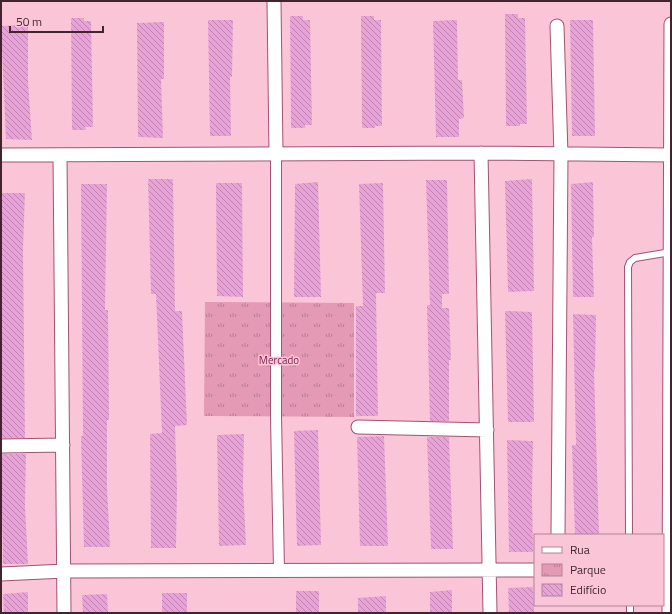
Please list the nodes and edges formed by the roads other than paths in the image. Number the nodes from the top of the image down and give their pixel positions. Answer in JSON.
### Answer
{"nodes":[{"id":1,"x":274,"y":1,"type":"edge"},
{"id":2,"x":671,"y":24,"type":"edge"},
{"id":3,"x":557,"y":26,"type":"dead end"},
{"id":4,"x":481,"y":153,"type":"junction"},
{"id":5,"x":276,"y":154,"type":"junction"},
{"id":6,"x":1,"y":155,"type":"edge"},
{"id":7,"x":60,"y":155,"type":"junction"},
{"id":8,"x":561,"y":155,"type":"junction"},
{"id":9,"x":670,"y":155,"type":"edge"},
{"id":10,"x":670,"y":252,"type":"edge"},
{"id":11,"x":358,"y":427,"type":"dead end"},
{"id":12,"x":487,"y":430,"type":"junction"},
{"id":13,"x":63,"y":445,"type":"junction"},
{"id":14,"x":1,"y":446,"type":"edge"},
{"id":15,"x":558,"y":534,"type":"edge"},
{"id":16,"x":629,"y":534,"type":"edge"},
{"id":17,"x":279,"y":570,"type":"junction"},
{"id":18,"x":490,"y":570,"type":"junction"},
{"id":19,"x":534,"y":570,"type":"edge"},
{"id":20,"x":65,"y":571,"type":"junction"},
{"id":21,"x":1,"y":574,"type":"edge"},
{"id":22,"x":64,"y":613,"type":"edge"},
{"id":23,"x":490,"y":613,"type":"edge"},
{"id":24,"x":669,"y":613,"type":"edge"}],
"edges":[{"from":1,"to":5,"type":"street"},
{"from":2,"to":9,"type":"street"},
{"from":3,"to":8,"type":"street"},
{"from":4,"to":5,"type":"street"},
{"from":4,"to":8,"type":"street"},
{"from":4,"to":12,"type":"street"},
{"from":5,"to":7,"type":"street"},
{"from":5,"to":17,"type":"street"},
{"from":6,"to":7,"type":"street"},
{"from":7,"to":13,"type":"street"},
{"from":8,"to":9,"type":"street"},
{"from":8,"to":15,"type":"street"},
{"from":9,"to":10,"type":"street"},
{"from":10,"to":16,"type":"lane"},
{"from":10,"to":24,"type":"street"},
{"from":11,"to":12,"type":"street"},
{"from":12,"to":18,"type":"street"},
{"from":13,"to":14,"type":"street"},
{"from":13,"to":20,"type":"street"},
{"from":17,"to":18,"type":"street"},
{"from":17,"to":20,"type":"street"},
{"from":18,"to":19,"type":"street"},
{"from":18,"to":23,"type":"street"},
{"from":20,"to":21,"type":"street"},
{"from":20,"to":22,"type":"street"}]}
